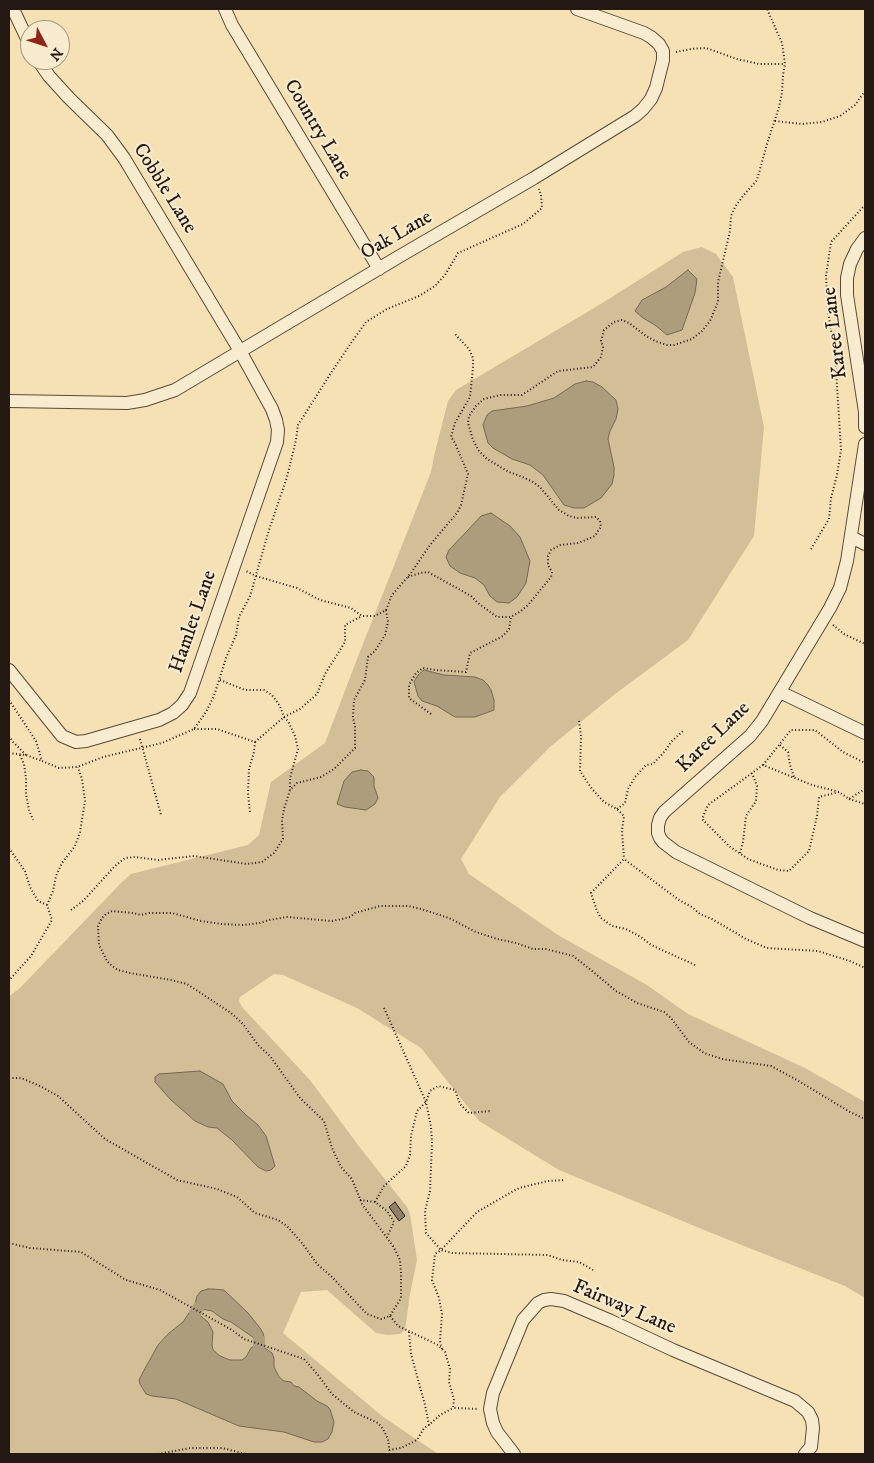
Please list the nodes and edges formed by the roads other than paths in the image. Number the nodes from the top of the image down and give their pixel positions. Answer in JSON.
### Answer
{"nodes":[{"id":1,"x":13,"y":9,"type":"edge"},
{"id":2,"x":225,"y":9,"type":"edge"},
{"id":3,"x":577,"y":9,"type":"edge"},
{"id":4,"x":20,"y":24,"type":"edge"},
{"id":5,"x":45,"y":70,"type":"edge"},
{"id":6,"x":865,"y":238,"type":"edge"},
{"id":7,"x":379,"y":268,"type":"junction"},
{"id":8,"x":240,"y":352,"type":"junction"},
{"id":9,"x":9,"y":401,"type":"edge"},
{"id":10,"x":865,"y":427,"type":"edge"},
{"id":11,"x":865,"y":444,"type":"edge"},
{"id":12,"x":851,"y":537,"type":"junction"},
{"id":13,"x":865,"y":544,"type":"edge"},
{"id":14,"x":9,"y":670,"type":"edge"},
{"id":15,"x":780,"y":692,"type":"junction"},
{"id":16,"x":865,"y":733,"type":"edge"},
{"id":17,"x":865,"y":941,"type":"edge"},
{"id":18,"x":514,"y":1454,"type":"edge"},
{"id":19,"x":805,"y":1454,"type":"edge"}],
"edges":[{"from":1,"to":4,"type":"street"},
{"from":2,"to":7,"type":"street","name":"Country Lane"},
{"from":3,"to":7,"type":"street","name":"Oak Lane"},
{"from":5,"to":8,"type":"street","name":"Cobble Lane"},
{"from":6,"to":10,"type":"street","name":"Karee Lane"},
{"from":7,"to":8,"type":"street","name":"Oak Lane"},
{"from":8,"to":9,"type":"street","name":"Oak Lane"},
{"from":8,"to":14,"type":"street","name":"Hamlet Lane"},
{"from":11,"to":12,"type":"street","name":"Karee Lane"},
{"from":12,"to":13,"type":"street"},
{"from":12,"to":15,"type":"street","name":"Karee Lane"},
{"from":15,"to":16,"type":"street"},
{"from":15,"to":17,"type":"street","name":"Karee Lane"},
{"from":18,"to":19,"type":"street","name":"Fairway Lane"}]}
